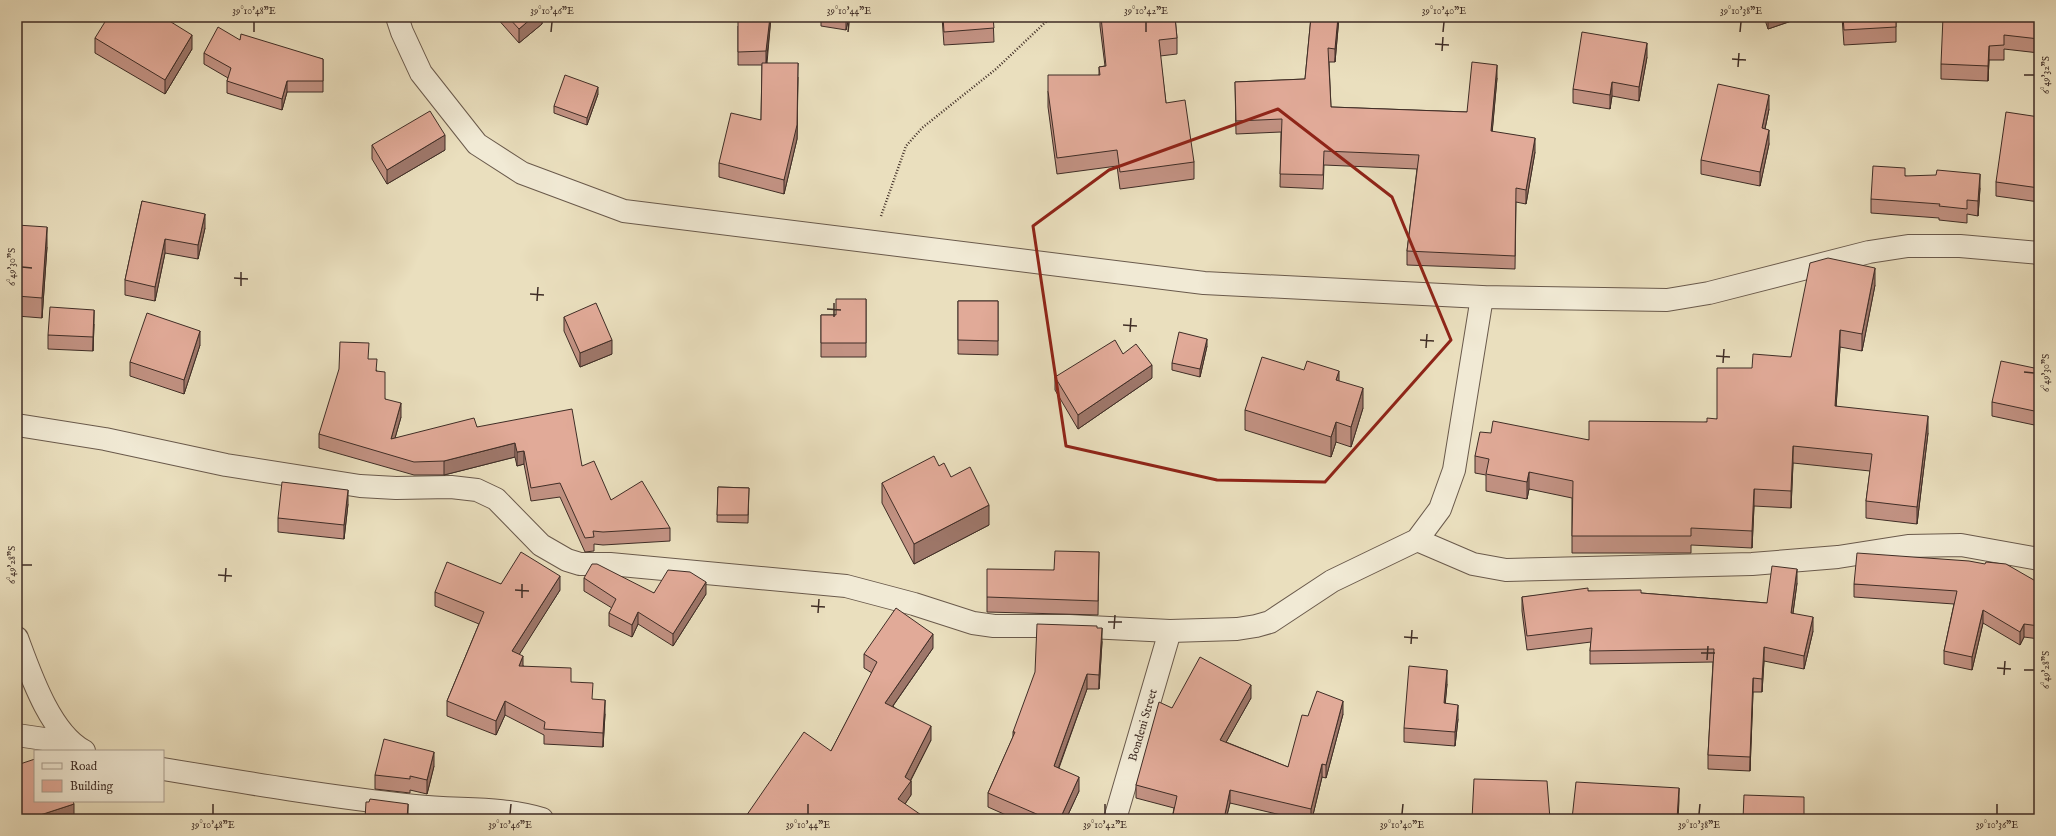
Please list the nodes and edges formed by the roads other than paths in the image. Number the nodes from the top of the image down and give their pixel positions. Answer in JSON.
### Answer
{"nodes":[{"id":1,"x":397,"y":17,"type":"edge"},
{"id":2,"x":2039,"y":253,"type":"edge"},
{"id":3,"x":1482,"y":297,"type":"junction"},
{"id":4,"x":17,"y":425,"type":"edge"},
{"id":5,"x":1417,"y":540,"type":"junction"},
{"id":6,"x":2039,"y":559,"type":"edge"},
{"id":7,"x":1170,"y":631,"type":"junction"},
{"id":8,"x":17,"y":638,"type":"edge"},
{"id":9,"x":17,"y":734,"type":"edge"},
{"id":10,"x":77,"y":747,"type":"edge"},
{"id":11,"x":164,"y":769,"type":"edge"},
{"id":12,"x":542,"y":819,"type":"edge"},
{"id":13,"x":1115,"y":819,"type":"edge"}],
"edges":[{"from":1,"to":3,"type":"street"},
{"from":2,"to":3,"type":"street"},
{"from":3,"to":5,"type":"street"},
{"from":4,"to":7,"type":"street"},
{"from":5,"to":6,"type":"street"},
{"from":5,"to":7,"type":"street"},
{"from":7,"to":13,"type":"street","name":"Bondeni Street"},
{"from":8,"to":10,"type":"street"},
{"from":9,"to":10,"type":"street"},
{"from":11,"to":12,"type":"street"}]}
